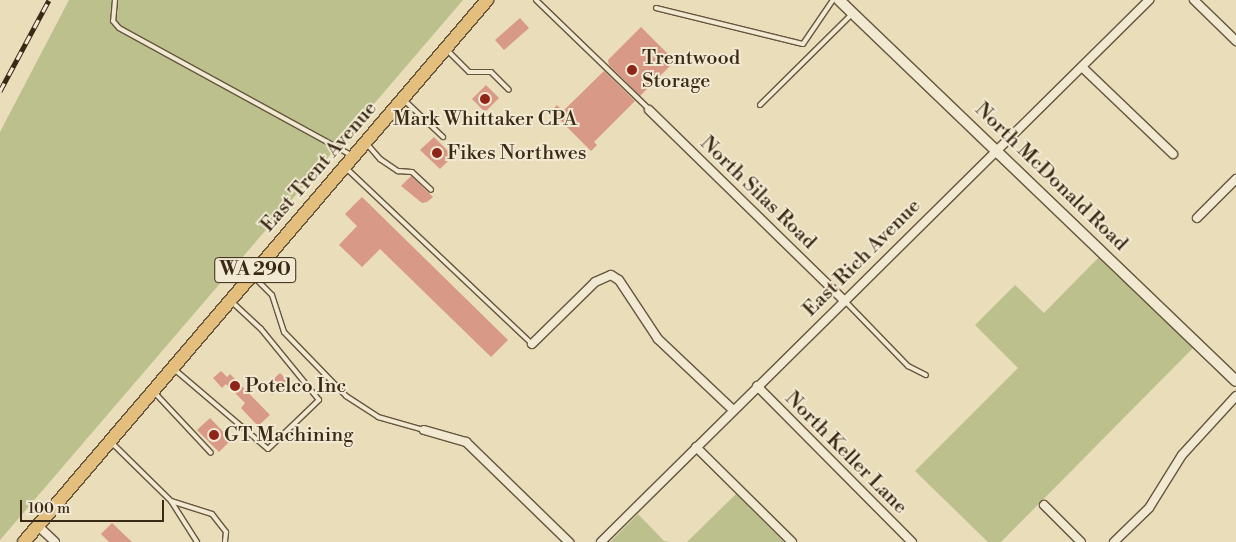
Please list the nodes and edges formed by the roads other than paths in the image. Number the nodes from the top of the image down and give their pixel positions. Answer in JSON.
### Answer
{"nodes":[{"id":1,"x":115,"y":0,"type":"edge"},
{"id":2,"x":487,"y":0,"type":"edge"},
{"id":3,"x":536,"y":0,"type":"edge"},
{"id":4,"x":833,"y":0,"type":"edge"},
{"id":5,"x":1149,"y":0,"type":"edge"},
{"id":6,"x":1194,"y":0,"type":"edge"},
{"id":7,"x":845,"y":2,"type":"edge"},
{"id":8,"x":656,"y":8,"type":"dead end"},
{"id":9,"x":853,"y":13,"type":"junction"},
{"id":10,"x":1236,"y":41,"type":"edge"},
{"id":11,"x":445,"y":49,"type":"junction"},
{"id":12,"x":1082,"y":67,"type":"junction"},
{"id":13,"x":509,"y":90,"type":"dead end"},
{"id":14,"x":403,"y":98,"type":"junction"},
{"id":15,"x":760,"y":105,"type":"dead end"},
{"id":16,"x":649,"y":110,"type":"joint"},
{"id":17,"x":443,"y":136,"type":"dead end"},
{"id":18,"x":365,"y":142,"type":"junction"},
{"id":19,"x":996,"y":148,"type":"junction"},
{"id":20,"x":1173,"y":154,"type":"dead end"},
{"id":21,"x":353,"y":156,"type":"junction"},
{"id":22,"x":344,"y":167,"type":"junction"},
{"id":23,"x":1236,"y":179,"type":"edge"},
{"id":24,"x":431,"y":190,"type":"dead end"},
{"id":25,"x":1197,"y":218,"type":"dead end"},
{"id":26,"x":251,"y":275,"type":"junction"},
{"id":27,"x":230,"y":300,"type":"junction"},
{"id":28,"x":844,"y":300,"type":"junction"},
{"id":29,"x":532,"y":344,"type":"joint"},
{"id":30,"x":172,"y":368,"type":"junction"},
{"id":31,"x":926,"y":375,"type":"dead end"},
{"id":32,"x":1236,"y":381,"type":"edge"},
{"id":33,"x":757,"y":386,"type":"junction"},
{"id":34,"x":153,"y":391,"type":"junction"},
{"id":35,"x":1236,"y":396,"type":"edge"},
{"id":36,"x":733,"y":410,"type":"junction"},
{"id":37,"x":424,"y":430,"type":"joint"},
{"id":38,"x":110,"y":441,"type":"junction"},
{"id":39,"x":696,"y":447,"type":"junction"},
{"id":40,"x":212,"y":453,"type":"dead end"},
{"id":41,"x":171,"y":501,"type":"junction"},
{"id":42,"x":1044,"y":506,"type":"dead end"},
{"id":43,"x":38,"y":526,"type":"junction"},
{"id":44,"x":24,"y":542,"type":"edge"},
{"id":45,"x":55,"y":542,"type":"edge"},
{"id":46,"x":197,"y":542,"type":"edge"},
{"id":47,"x":225,"y":542,"type":"edge"},
{"id":48,"x":569,"y":542,"type":"edge"},
{"id":49,"x":601,"y":542,"type":"edge"},
{"id":50,"x":792,"y":542,"type":"edge"},
{"id":51,"x":912,"y":542,"type":"edge"},
{"id":52,"x":1081,"y":542,"type":"edge"},
{"id":53,"x":1114,"y":542,"type":"edge"}],
"edges":[{"from":1,"to":21,"type":"lane"},
{"from":2,"to":11,"type":"main road","name":"East Trent Avenue","number":"WA 290"},
{"from":3,"to":16,"type":"lane"},
{"from":4,"to":8,"type":"lane"},
{"from":5,"to":12,"type":"street","name":"East Rich Avenue"},
{"from":6,"to":10,"type":"street"},
{"from":7,"to":9,"type":"street","name":"North McDonald Road"},
{"from":9,"to":15,"type":"lane"},
{"from":9,"to":19,"type":"street","name":"North McDonald Road"},
{"from":11,"to":13,"type":"lane"},
{"from":11,"to":14,"type":"main road","name":"East Trent Avenue","number":"WA 290"},
{"from":12,"to":19,"type":"street","name":"East Rich Avenue"},
{"from":12,"to":20,"type":"street"},
{"from":14,"to":17,"type":"lane"},
{"from":14,"to":18,"type":"main road","name":"East Trent Avenue","number":"WA 290"},
{"from":16,"to":28,"type":"street","name":"North Silas Road"},
{"from":18,"to":21,"type":"main road","name":"East Trent Avenue","number":"WA 290"},
{"from":18,"to":24,"type":"lane"},
{"from":19,"to":28,"type":"street","name":"East Rich Avenue"},
{"from":19,"to":32,"type":"street","name":"North McDonald Road"},
{"from":21,"to":22,"type":"main road","name":"East Trent Avenue","number":"WA 290"},
{"from":22,"to":26,"type":"main road","name":"East Trent Avenue","number":"WA 290"},
{"from":22,"to":29,"type":"lane"},
{"from":23,"to":25,"type":"street"},
{"from":26,"to":27,"type":"main road","name":"East Trent Avenue","number":"WA 290"},
{"from":26,"to":37,"type":"lane"},
{"from":27,"to":30,"type":"main road","name":"East Trent Avenue","number":"WA 290"},
{"from":27,"to":30,"type":"lane"},
{"from":28,"to":31,"type":"lane"},
{"from":28,"to":33,"type":"street","name":"East Rich Avenue"},
{"from":29,"to":36,"type":"street"},
{"from":30,"to":34,"type":"main road","name":"East Trent Avenue","number":"WA 290"},
{"from":33,"to":36,"type":"street","name":"East Rich Avenue"},
{"from":33,"to":51,"type":"street","name":"North Keller Lane"},
{"from":34,"to":38,"type":"main road","name":"East Trent Avenue","number":"WA 290"},
{"from":34,"to":40,"type":"lane"},
{"from":35,"to":53,"type":"street"},
{"from":36,"to":39,"type":"street","name":"East Rich Avenue"},
{"from":37,"to":48,"type":"street"},
{"from":38,"to":41,"type":"lane"},
{"from":38,"to":43,"type":"main road","name":"East Trent Avenue","number":"WA 290"},
{"from":39,"to":49,"type":"street","name":"East Rich Avenue"},
{"from":39,"to":50,"type":"street"},
{"from":41,"to":46,"type":"lane"},
{"from":41,"to":47,"type":"lane"},
{"from":42,"to":52,"type":"street"},
{"from":43,"to":44,"type":"main road","name":"East Trent Avenue","number":"WA 290"},
{"from":43,"to":45,"type":"street"}]}
